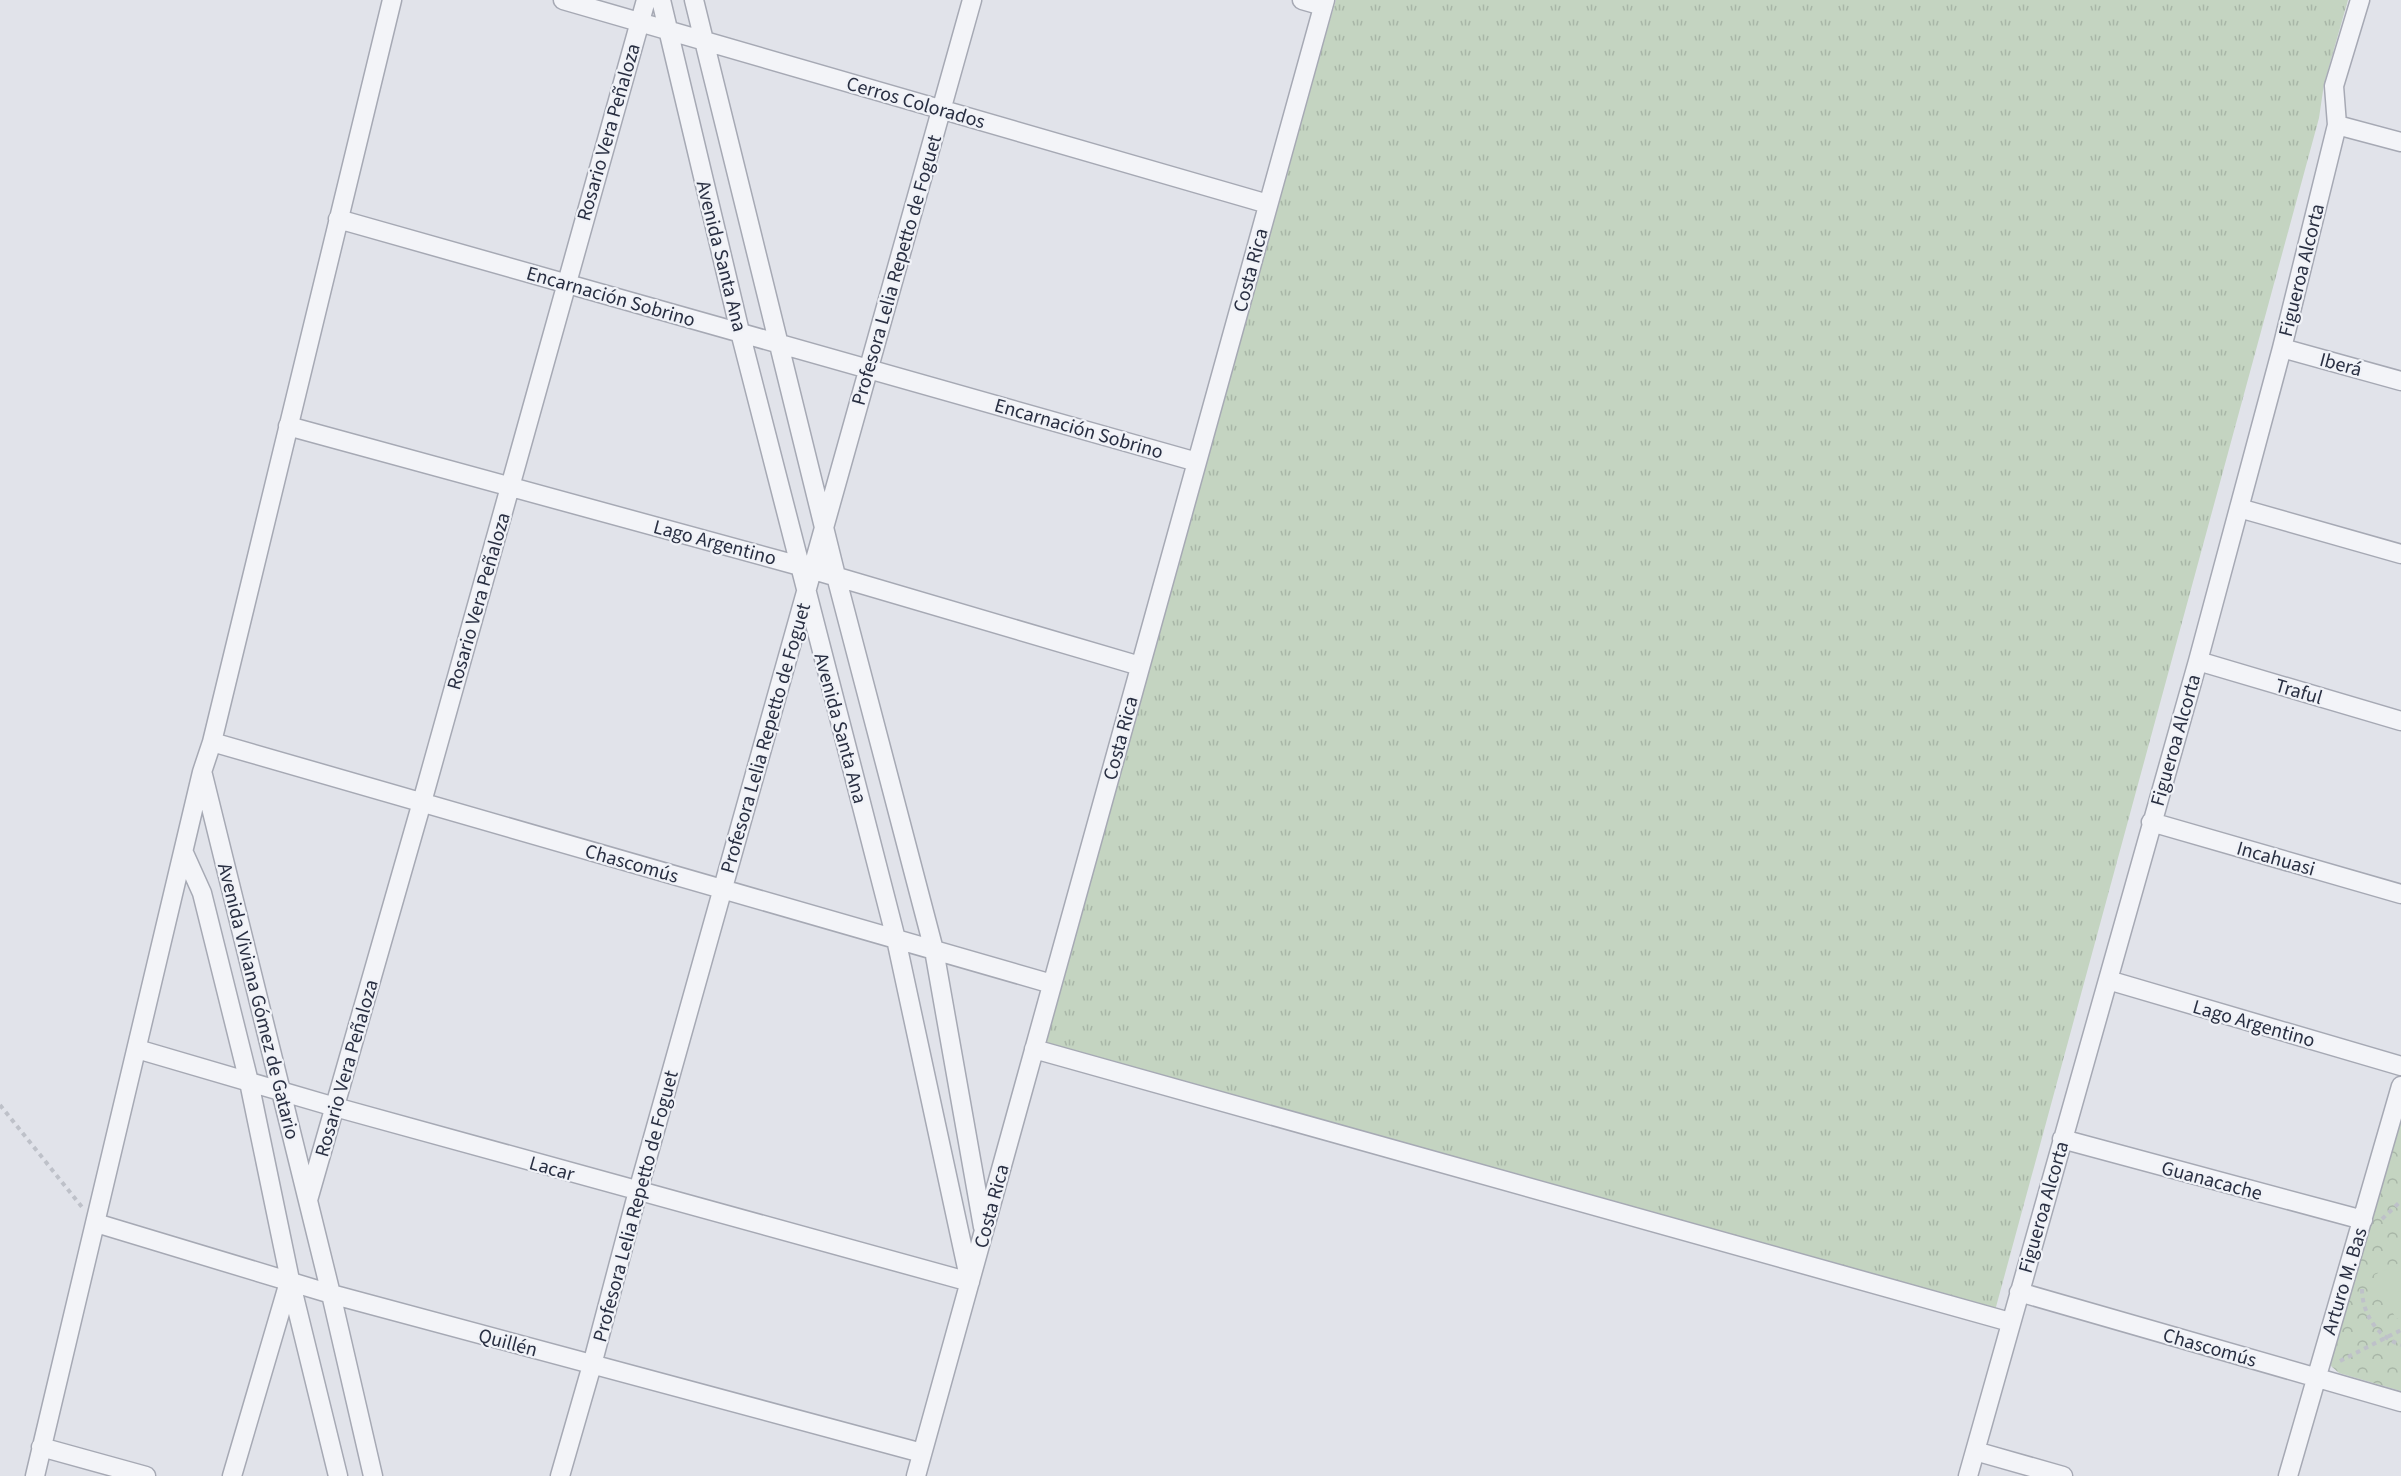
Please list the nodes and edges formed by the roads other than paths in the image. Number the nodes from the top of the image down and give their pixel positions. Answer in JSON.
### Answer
{"nodes":[{"id":1,"x":392,"y":0,"type":"edge"},
{"id":2,"x":563,"y":0,"type":"edge"},
{"id":3,"x":646,"y":0,"type":"edge"},
{"id":4,"x":661,"y":0,"type":"edge"},
{"id":5,"x":694,"y":0,"type":"edge"},
{"id":6,"x":972,"y":0,"type":"edge"},
{"id":7,"x":1302,"y":0,"type":"edge"},
{"id":8,"x":2360,"y":0,"type":"edge"},
{"id":9,"x":1324,"y":3,"type":"edge"},
{"id":10,"x":639,"y":22,"type":"junction"},
{"id":11,"x":668,"y":30,"type":"junction"},
{"id":12,"x":704,"y":41,"type":"junction"},
{"id":13,"x":941,"y":109,"type":"junction"},
{"id":14,"x":2337,"y":125,"type":"junction"},
{"id":15,"x":2401,"y":142,"type":"edge"},
{"id":16,"x":1268,"y":204,"type":"junction"},
{"id":17,"x":338,"y":219,"type":"junction"},
{"id":18,"x":566,"y":284,"type":"junction"},
{"id":19,"x":741,"y":332,"type":"junction"},
{"id":20,"x":779,"y":343,"type":"junction"},
{"id":21,"x":2282,"y":348,"type":"junction"},
{"id":22,"x":869,"y":368,"type":"junction"},
{"id":23,"x":2401,"y":381,"type":"edge"},
{"id":24,"x":288,"y":426,"type":"junction"},
{"id":25,"x":1197,"y":462,"type":"junction"},
{"id":26,"x":510,"y":487,"type":"junction"},
{"id":27,"x":2239,"y":508,"type":"junction"},
{"id":28,"x":824,"y":526,"type":"junction"},
{"id":29,"x":2401,"y":554,"type":"edge"},
{"id":30,"x":806,"y":567,"type":"junction"},
{"id":31,"x":836,"y":576,"type":"junction"},
{"id":32,"x":806,"y":590,"type":"junction"},
{"id":33,"x":2198,"y":661,"type":"junction"},
{"id":34,"x":1140,"y":666,"type":"junction"},
{"id":35,"x":2401,"y":721,"type":"edge"},
{"id":36,"x":212,"y":742,"type":"junction"},
{"id":37,"x":202,"y":772,"type":"junction"},
{"id":38,"x":422,"y":802,"type":"junction"},
{"id":39,"x":2151,"y":822,"type":"junction"},
{"id":40,"x":184,"y":853,"type":"junction"},
{"id":41,"x":723,"y":889,"type":"junction"},
{"id":42,"x":2401,"y":894,"type":"edge"},
{"id":43,"x":896,"y":939,"type":"junction"},
{"id":44,"x":934,"y":950,"type":"junction"},
{"id":45,"x":2108,"y":980,"type":"junction"},
{"id":46,"x":1052,"y":984,"type":"junction"},
{"id":47,"x":1034,"y":1048,"type":"junction"},
{"id":48,"x":136,"y":1049,"type":"junction"},
{"id":49,"x":2401,"y":1066,"type":"edge"},
{"id":50,"x":249,"y":1082,"type":"junction"},
{"id":51,"x":2401,"y":1086,"type":"edge"},
{"id":52,"x":281,"y":1091,"type":"junction"},
{"id":53,"x":335,"y":1107,"type":"junction"},
{"id":54,"x":2062,"y":1139,"type":"junction"},
{"id":55,"x":638,"y":1191,"type":"junction"},
{"id":56,"x":308,"y":1200,"type":"junction"},
{"id":57,"x":96,"y":1223,"type":"junction"},
{"id":58,"x":2371,"y":1223,"type":"junction"},
{"id":59,"x":984,"y":1232,"type":"junction"},
{"id":60,"x":290,"y":1280,"type":"junction"},
{"id":61,"x":970,"y":1282,"type":"junction"},
{"id":62,"x":2019,"y":1292,"type":"junction"},
{"id":63,"x":331,"y":1294,"type":"junction"},
{"id":64,"x":2010,"y":1322,"type":"junction"},
{"id":65,"x":592,"y":1365,"type":"junction"},
{"id":66,"x":2315,"y":1377,"type":"junction"},
{"id":67,"x":2401,"y":1402,"type":"edge"},
{"id":68,"x":41,"y":1447,"type":"junction"},
{"id":69,"x":1975,"y":1451,"type":"junction"},
{"id":70,"x":922,"y":1453,"type":"junction"},
{"id":71,"x":34,"y":1476,"type":"edge"},
{"id":72,"x":146,"y":1476,"type":"edge"},
{"id":73,"x":232,"y":1476,"type":"edge"},
{"id":74,"x":338,"y":1476,"type":"edge"},
{"id":75,"x":373,"y":1476,"type":"edge"},
{"id":76,"x":560,"y":1476,"type":"edge"},
{"id":77,"x":916,"y":1476,"type":"edge"},
{"id":78,"x":1968,"y":1476,"type":"edge"},
{"id":79,"x":2062,"y":1476,"type":"edge"},
{"id":80,"x":2288,"y":1476,"type":"edge"}],
"edges":[{"from":1,"to":17,"type":"street"},
{"from":2,"to":10,"type":"street","name":"Cerros Colorados"},
{"from":3,"to":10,"type":"street","name":"Rosario Vera Peñaloza"},
{"from":4,"to":11,"type":"street","name":"Avenida Santa Ana"},
{"from":5,"to":12,"type":"street","name":"Avenida Santa Ana"},
{"from":6,"to":13,"type":"street","name":"Profesora Lelia Repetto de Foguet"},
{"from":7,"to":9,"type":"street"},
{"from":8,"to":14,"type":"street","name":"Figueroa Alcorta"},
{"from":9,"to":16,"type":"street","name":"Costa Rica"},
{"from":10,"to":11,"type":"street","name":"Cerros Colorados"},
{"from":10,"to":18,"type":"street","name":"Rosario Vera Peñaloza"},
{"from":11,"to":12,"type":"street","name":"Cerros Colorados"},
{"from":11,"to":19,"type":"street","name":"Avenida Santa Ana"},
{"from":12,"to":13,"type":"street","name":"Cerros Colorados"},
{"from":12,"to":20,"type":"street","name":"Avenida Santa Ana"},
{"from":13,"to":16,"type":"street","name":"Cerros Colorados"},
{"from":13,"to":22,"type":"street","name":"Profesora Lelia Repetto de Foguet"},
{"from":14,"to":15,"type":"street"},
{"from":14,"to":21,"type":"street","name":"Figueroa Alcorta"},
{"from":16,"to":25,"type":"street","name":"Costa Rica"},
{"from":17,"to":18,"type":"street","name":"Encarnación Sobrino"},
{"from":17,"to":24,"type":"street"},
{"from":18,"to":19,"type":"street","name":"Encarnación Sobrino"},
{"from":18,"to":26,"type":"street","name":"Rosario Vera Peñaloza"},
{"from":19,"to":20,"type":"street","name":"Encarnación Sobrino"},
{"from":19,"to":30,"type":"street","name":"Avenida Santa Ana"},
{"from":20,"to":22,"type":"street","name":"Encarnación Sobrino"},
{"from":20,"to":28,"type":"street","name":"Avenida Santa Ana"},
{"from":21,"to":23,"type":"street","name":"Iberá"},
{"from":21,"to":27,"type":"street","name":"Figueroa Alcorta"},
{"from":22,"to":25,"type":"street","name":"Encarnación Sobrino"},
{"from":22,"to":28,"type":"street","name":"Profesora Lelia Repetto de Foguet"},
{"from":24,"to":26,"type":"street","name":"Lago Argentino"},
{"from":24,"to":36,"type":"street"},
{"from":25,"to":34,"type":"street","name":"Costa Rica"},
{"from":26,"to":30,"type":"street","name":"Lago Argentino"},
{"from":26,"to":38,"type":"street","name":"Rosario Vera Peñaloza"},
{"from":27,"to":29,"type":"street"},
{"from":27,"to":33,"type":"street","name":"Figueroa Alcorta"},
{"from":28,"to":30,"type":"street","name":"Profesora Lelia Repetto de Foguet"},
{"from":28,"to":31,"type":"street","name":"Avenida Santa Ana"},
{"from":30,"to":31,"type":"street","name":"Lago Argentino"},
{"from":30,"to":32,"type":"street","name":"Profesora Lelia Repetto de Foguet"},
{"from":31,"to":34,"type":"street","name":"Lago Argentino"},
{"from":31,"to":44,"type":"street","name":"Avenida Santa Ana"},
{"from":32,"to":41,"type":"street","name":"Profesora Lelia Repetto de Foguet"},
{"from":32,"to":43,"type":"street","name":"Avenida Santa Ana"},
{"from":33,"to":35,"type":"street","name":"Traful"},
{"from":33,"to":39,"type":"street","name":"Figueroa Alcorta"},
{"from":34,"to":46,"type":"street","name":"Costa Rica"},
{"from":36,"to":37,"type":"street"},
{"from":36,"to":38,"type":"street","name":"Chascomús"},
{"from":37,"to":40,"type":"street"},
{"from":37,"to":52,"type":"street","name":"Avenida Viviana Gómez de Gatario"},
{"from":38,"to":41,"type":"street","name":"Chascomús"},
{"from":38,"to":53,"type":"street","name":"Rosario Vera Peñaloza"},
{"from":39,"to":42,"type":"street","name":"Incahuasi"},
{"from":39,"to":45,"type":"street","name":"Figueroa Alcorta"},
{"from":40,"to":48,"type":"street"},
{"from":40,"to":50,"type":"street","name":"Avenida Viviana Gómez de Gatario"},
{"from":41,"to":43,"type":"street","name":"Chascomús"},
{"from":41,"to":55,"type":"street","name":"Profesora Lelia Repetto de Foguet"},
{"from":43,"to":44,"type":"street","name":"Chascomús"},
{"from":43,"to":61,"type":"street","name":"Avenida Santa Ana"},
{"from":44,"to":46,"type":"street","name":"Chascomús"},
{"from":44,"to":59,"type":"street","name":"Avenida Santa Ana"},
{"from":45,"to":49,"type":"street","name":"Lago Argentino"},
{"from":45,"to":54,"type":"street","name":"Figueroa Alcorta"},
{"from":46,"to":47,"type":"street","name":"Costa Rica"},
{"from":47,"to":59,"type":"street","name":"Costa Rica"},
{"from":47,"to":64,"type":"street"},
{"from":48,"to":50,"type":"street","name":"Lacar"},
{"from":48,"to":57,"type":"street"},
{"from":50,"to":52,"type":"street","name":"Lacar"},
{"from":50,"to":60,"type":"street","name":"Avenida Viviana Gómez de Gatario"},
{"from":51,"to":58,"type":"street","name":"Arturo M. Bas"},
{"from":52,"to":53,"type":"street","name":"Lacar"},
{"from":52,"to":56,"type":"street","name":"Avenida Viviana Gómez de Gatario"},
{"from":53,"to":55,"type":"street","name":"Lacar"},
{"from":53,"to":56,"type":"street","name":"Rosario Vera Peñaloza"},
{"from":54,"to":58,"type":"street","name":"Guanacache"},
{"from":54,"to":62,"type":"street","name":"Figueroa Alcorta"},
{"from":55,"to":61,"type":"street","name":"Lacar"},
{"from":55,"to":65,"type":"street","name":"Profesora Lelia Repetto de Foguet"},
{"from":56,"to":63,"type":"street","name":"Avenida Viviana Gómez de Gatario"},
{"from":57,"to":60,"type":"street","name":"Quillén"},
{"from":57,"to":68,"type":"street"},
{"from":58,"to":66,"type":"street","name":"Arturo M. Bas"},
{"from":59,"to":61,"type":"street","name":"Costa Rica"},
{"from":60,"to":63,"type":"street","name":"Quillén"},
{"from":60,"to":73,"type":"street"},
{"from":60,"to":74,"type":"street","name":"Avenida Viviana Gómez de Gatario"},
{"from":61,"to":70,"type":"street","name":"Costa Rica"},
{"from":62,"to":64,"type":"street","name":"Figueroa Alcorta"},
{"from":62,"to":66,"type":"street","name":"Chascomús"},
{"from":63,"to":65,"type":"street","name":"Quillén"},
{"from":63,"to":75,"type":"street","name":"Avenida Viviana Gómez de Gatario"},
{"from":64,"to":69,"type":"street","name":"Figueroa Alcorta"},
{"from":65,"to":70,"type":"street","name":"Quillén"},
{"from":65,"to":76,"type":"street","name":"Profesora Lelia Repetto de Foguet"},
{"from":66,"to":67,"type":"street","name":"Chascomús"},
{"from":66,"to":80,"type":"street","name":"Arturo M. Bas"},
{"from":68,"to":71,"type":"street"},
{"from":68,"to":72,"type":"street"},
{"from":69,"to":78,"type":"street","name":"Figueroa Alcorta"},
{"from":69,"to":79,"type":"street"},
{"from":70,"to":77,"type":"street","name":"Costa Rica"}]}
